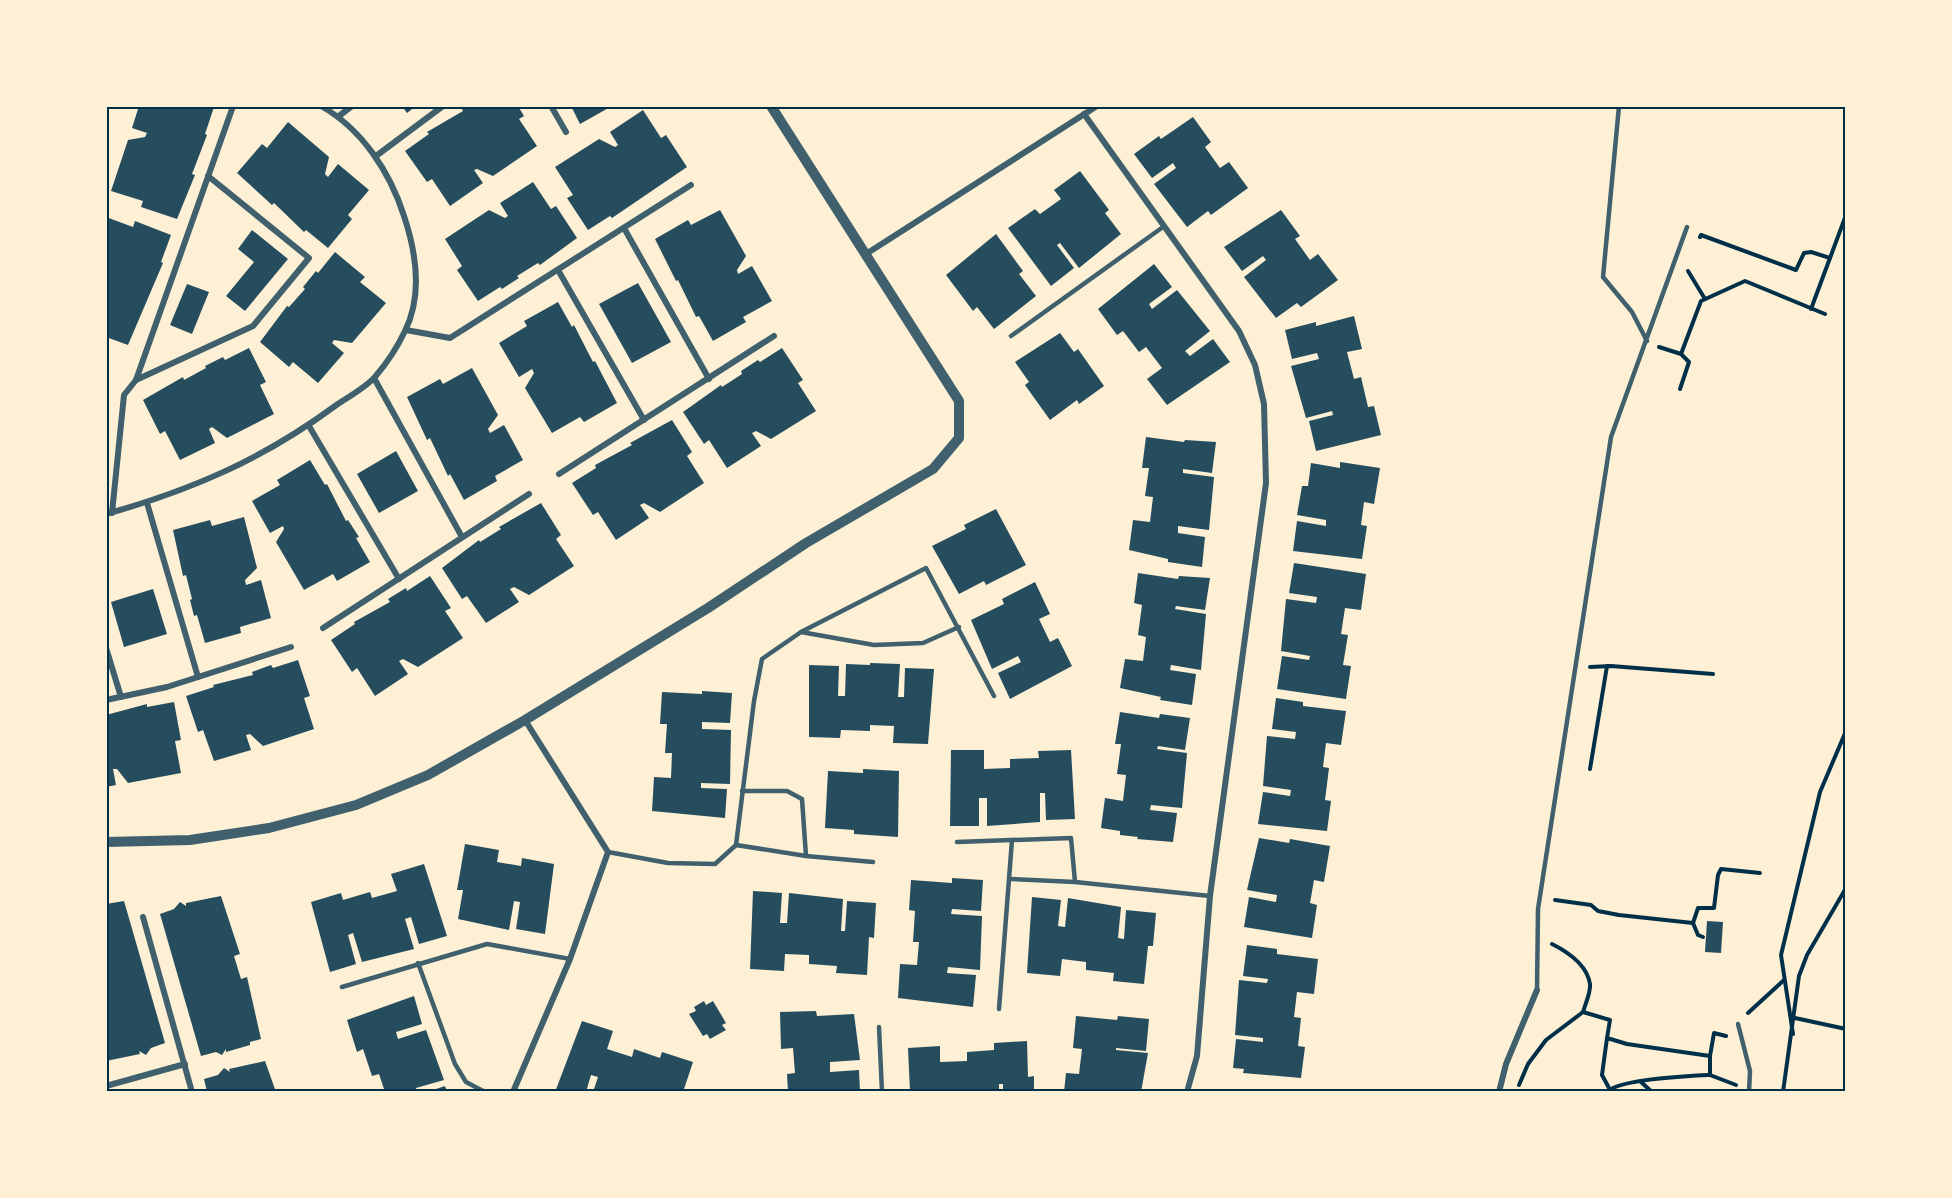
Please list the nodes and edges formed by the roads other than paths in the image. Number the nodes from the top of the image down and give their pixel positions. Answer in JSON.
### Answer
{"nodes":[{"id":1,"x":321,"y":106,"type":"edge"},
{"id":2,"x":352,"y":106,"type":"edge"},
{"id":3,"x":443,"y":106,"type":"edge"},
{"id":4,"x":551,"y":106,"type":"edge"},
{"id":5,"x":771,"y":106,"type":"edge"},
{"id":6,"x":1097,"y":106,"type":"edge"},
{"id":7,"x":1619,"y":106,"type":"edge"},
{"id":8,"x":232,"y":109,"type":"dead end"},
{"id":9,"x":1084,"y":114,"type":"junction"},
{"id":10,"x":339,"y":116,"type":"junction"},
{"id":11,"x":566,"y":132,"type":"dead end"},
{"id":12,"x":376,"y":156,"type":"junction"},
{"id":13,"x":208,"y":176,"type":"junction"},
{"id":14,"x":691,"y":185,"type":"dead end"},
{"id":15,"x":1687,"y":227,"type":"dead end"},
{"id":16,"x":624,"y":228,"type":"junction"},
{"id":17,"x":1163,"y":228,"type":"junction"},
{"id":18,"x":866,"y":254,"type":"junction"},
{"id":19,"x":558,"y":270,"type":"junction"},
{"id":20,"x":406,"y":330,"type":"junction"},
{"id":21,"x":774,"y":336,"type":"dead end"},
{"id":22,"x":1011,"y":336,"type":"dead end"},
{"id":23,"x":1647,"y":341,"type":"junction"},
{"id":24,"x":374,"y":378,"type":"junction"},
{"id":25,"x":709,"y":379,"type":"junction"},
{"id":26,"x":136,"y":380,"type":"junction"},
{"id":27,"x":644,"y":420,"type":"junction"},
{"id":28,"x":309,"y":426,"type":"junction"},
{"id":29,"x":559,"y":474,"type":"dead end"},
{"id":30,"x":529,"y":494,"type":"dead end"},
{"id":31,"x":147,"y":503,"type":"junction"},
{"id":32,"x":109,"y":514,"type":"edge"},
{"id":33,"x":462,"y":537,"type":"junction"},
{"id":34,"x":399,"y":579,"type":"junction"},
{"id":35,"x":959,"y":627,"type":"junction"},
{"id":36,"x":323,"y":628,"type":"dead end"},
{"id":37,"x":801,"y":632,"type":"junction"},
{"id":38,"x":291,"y":647,"type":"dead end"},
{"id":39,"x":106,"y":648,"type":"edge"},
{"id":40,"x":198,"y":677,"type":"junction"},
{"id":41,"x":994,"y":696,"type":"dead end"},
{"id":42,"x":121,"y":697,"type":"junction"},
{"id":43,"x":106,"y":700,"type":"edge"},
{"id":44,"x":525,"y":720,"type":"junction"},
{"id":45,"x":742,"y":791,"type":"junction"},
{"id":46,"x":1012,"y":840,"type":"junction"},
{"id":47,"x":106,"y":842,"type":"edge"},
{"id":48,"x":957,"y":842,"type":"dead end"},
{"id":49,"x":736,"y":845,"type":"junction"},
{"id":50,"x":608,"y":852,"type":"junction"},
{"id":51,"x":806,"y":856,"type":"junction"},
{"id":52,"x":873,"y":862,"type":"dead end"},
{"id":53,"x":1010,"y":879,"type":"junction"},
{"id":54,"x":1075,"y":882,"type":"junction"},
{"id":55,"x":1210,"y":896,"type":"junction"},
{"id":56,"x":143,"y":916,"type":"dead end"},
{"id":57,"x":570,"y":959,"type":"junction"},
{"id":58,"x":418,"y":963,"type":"junction"},
{"id":59,"x":342,"y":987,"type":"dead end"},
{"id":60,"x":1537,"y":990,"type":"joint"},
{"id":61,"x":999,"y":1009,"type":"dead end"},
{"id":62,"x":1738,"y":1024,"type":"road end"},
{"id":63,"x":879,"y":1027,"type":"dead end"},
{"id":64,"x":185,"y":1064,"type":"junction"},
{"id":65,"x":106,"y":1086,"type":"edge"},
{"id":66,"x":1749,"y":1091,"type":"edge"},
{"id":67,"x":192,"y":1092,"type":"edge"},
{"id":68,"x":485,"y":1092,"type":"edge"},
{"id":69,"x":513,"y":1092,"type":"edge"},
{"id":70,"x":882,"y":1092,"type":"edge"},
{"id":71,"x":1187,"y":1092,"type":"edge"},
{"id":72,"x":1499,"y":1092,"type":"edge"}],
"edges":[{"from":1,"to":10,"type":"street"},
{"from":2,"to":10,"type":"street"},
{"from":3,"to":12,"type":"street"},
{"from":4,"to":11,"type":"street"},
{"from":5,"to":18,"type":"street"},
{"from":6,"to":9,"type":"street"},
{"from":7,"to":23,"type":"lane"},
{"from":8,"to":13,"type":"street"},
{"from":9,"to":17,"type":"street"},
{"from":9,"to":18,"type":"street"},
{"from":10,"to":12,"type":"street"},
{"from":12,"to":20,"type":"street"},
{"from":13,"to":26,"type":"street"},
{"from":13,"to":26,"type":"street"},
{"from":14,"to":16,"type":"street"},
{"from":15,"to":23,"type":"lane"},
{"from":16,"to":19,"type":"street"},
{"from":16,"to":25,"type":"street"},
{"from":17,"to":22,"type":"lane"},
{"from":17,"to":55,"type":"street"},
{"from":18,"to":44,"type":"street"},
{"from":19,"to":20,"type":"street"},
{"from":19,"to":27,"type":"street"},
{"from":20,"to":24,"type":"street"},
{"from":21,"to":25,"type":"street"},
{"from":23,"to":60,"type":"lane"},
{"from":24,"to":28,"type":"street"},
{"from":24,"to":33,"type":"street"},
{"from":25,"to":27,"type":"street"},
{"from":26,"to":32,"type":"street"},
{"from":27,"to":29,"type":"street"},
{"from":28,"to":31,"type":"street"},
{"from":28,"to":34,"type":"street"},
{"from":30,"to":33,"type":"street"},
{"from":31,"to":32,"type":"street"},
{"from":31,"to":40,"type":"street"},
{"from":33,"to":34,"type":"street"},
{"from":34,"to":36,"type":"street"},
{"from":35,"to":37,"type":"lane"},
{"from":35,"to":37,"type":"lane"},
{"from":35,"to":41,"type":"lane"},
{"from":37,"to":45,"type":"lane"},
{"from":38,"to":40,"type":"street"},
{"from":39,"to":42,"type":"street"},
{"from":40,"to":42,"type":"street"},
{"from":42,"to":43,"type":"street"},
{"from":44,"to":47,"type":"street"},
{"from":44,"to":50,"type":"street"},
{"from":45,"to":49,"type":"lane"},
{"from":45,"to":51,"type":"lane"},
{"from":46,"to":48,"type":"lane"},
{"from":46,"to":53,"type":"lane"},
{"from":46,"to":54,"type":"lane"},
{"from":49,"to":50,"type":"lane"},
{"from":49,"to":51,"type":"lane"},
{"from":50,"to":57,"type":"street"},
{"from":51,"to":52,"type":"lane"},
{"from":53,"to":54,"type":"lane"},
{"from":53,"to":61,"type":"lane"},
{"from":54,"to":55,"type":"lane"},
{"from":55,"to":71,"type":"street"},
{"from":56,"to":64,"type":"street"},
{"from":57,"to":58,"type":"lane"},
{"from":57,"to":69,"type":"street"},
{"from":58,"to":59,"type":"lane"},
{"from":58,"to":68,"type":"lane"},
{"from":60,"to":72,"type":"street"},
{"from":62,"to":66,"type":"lane"},
{"from":63,"to":70,"type":"lane"},
{"from":64,"to":65,"type":"street"},
{"from":64,"to":67,"type":"street"}]}
